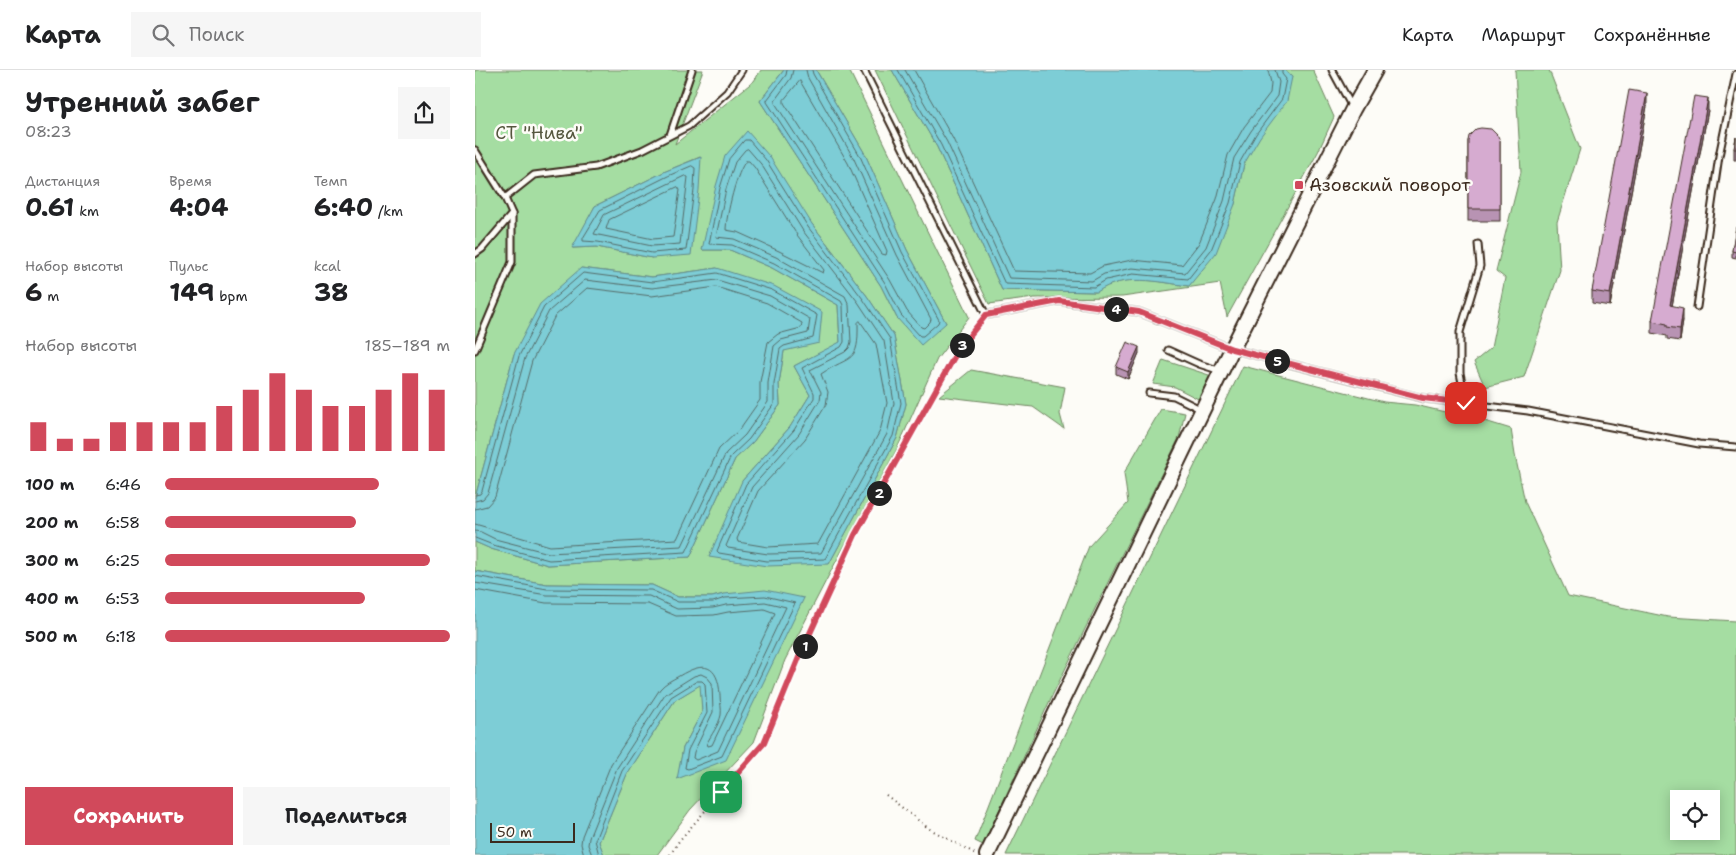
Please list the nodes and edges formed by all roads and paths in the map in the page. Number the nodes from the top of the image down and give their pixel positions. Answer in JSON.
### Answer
{"nodes":[{"id":1,"x":692,"y":70,"type":"edge"},
{"id":2,"x":742,"y":70,"type":"edge"},
{"id":3,"x":865,"y":70,"type":"edge"},
{"id":4,"x":1333,"y":70,"type":"edge"},
{"id":5,"x":1375,"y":70,"type":"edge"},
{"id":6,"x":1736,"y":74,"type":"edge"},
{"id":7,"x":1733,"y":103,"type":"edge"},
{"id":8,"x":1353,"y":108,"type":"junction"},
{"id":9,"x":670,"y":135,"type":"junction"},
{"id":10,"x":475,"y":150,"type":"edge"},
{"id":11,"x":505,"y":198,"type":"junction"},
{"id":12,"x":511,"y":214,"type":"junction"},
{"id":13,"x":1478,"y":244,"type":"dead end"},
{"id":14,"x":475,"y":254,"type":"edge"},
{"id":15,"x":1697,"y":307,"type":"dead end"},
{"id":16,"x":986,"y":315,"type":"junction"},
{"id":17,"x":1232,"y":349,"type":"junction"},
{"id":18,"x":475,"y":350,"type":"edge"},
{"id":19,"x":1168,"y":350,"type":"dead end"},
{"id":20,"x":1222,"y":371,"type":"junction"},
{"id":21,"x":1149,"y":393,"type":"dead end"},
{"id":22,"x":1466,"y":403,"type":"junction"},
{"id":23,"x":1203,"y":410,"type":"junction"},
{"id":24,"x":1736,"y":448,"type":"edge"},
{"id":25,"x":886,"y":795,"type":"dead end"},
{"id":26,"x":670,"y":855,"type":"edge"},
{"id":27,"x":977,"y":855,"type":"edge"},
{"id":28,"x":987,"y":855,"type":"edge"}],
"edges":[{"from":1,"to":9,"type":"lane"},
{"from":2,"to":9,"type":"lane"},
{"from":3,"to":16,"type":"lane"},
{"from":4,"to":8,"type":"lane"},
{"from":5,"to":8,"type":"street"},
{"from":6,"to":7,"type":"lane"},
{"from":7,"to":15,"type":"lane"},
{"from":8,"to":17,"type":"street"},
{"from":9,"to":11,"type":"lane"},
{"from":10,"to":11,"type":"lane"},
{"from":11,"to":12,"type":"lane"},
{"from":12,"to":14,"type":"lane"},
{"from":12,"to":18,"type":"lane"},
{"from":13,"to":22,"type":"lane"},
{"from":16,"to":17,"type":"lane"},
{"from":16,"to":26,"type":"path"},
{"from":17,"to":20,"type":"street"},
{"from":17,"to":22,"type":"lane"},
{"from":19,"to":20,"type":"lane"},
{"from":20,"to":23,"type":"street"},
{"from":21,"to":23,"type":"lane"},
{"from":22,"to":24,"type":"lane"},
{"from":23,"to":28,"type":"street"},
{"from":25,"to":27,"type":"path"}]}
